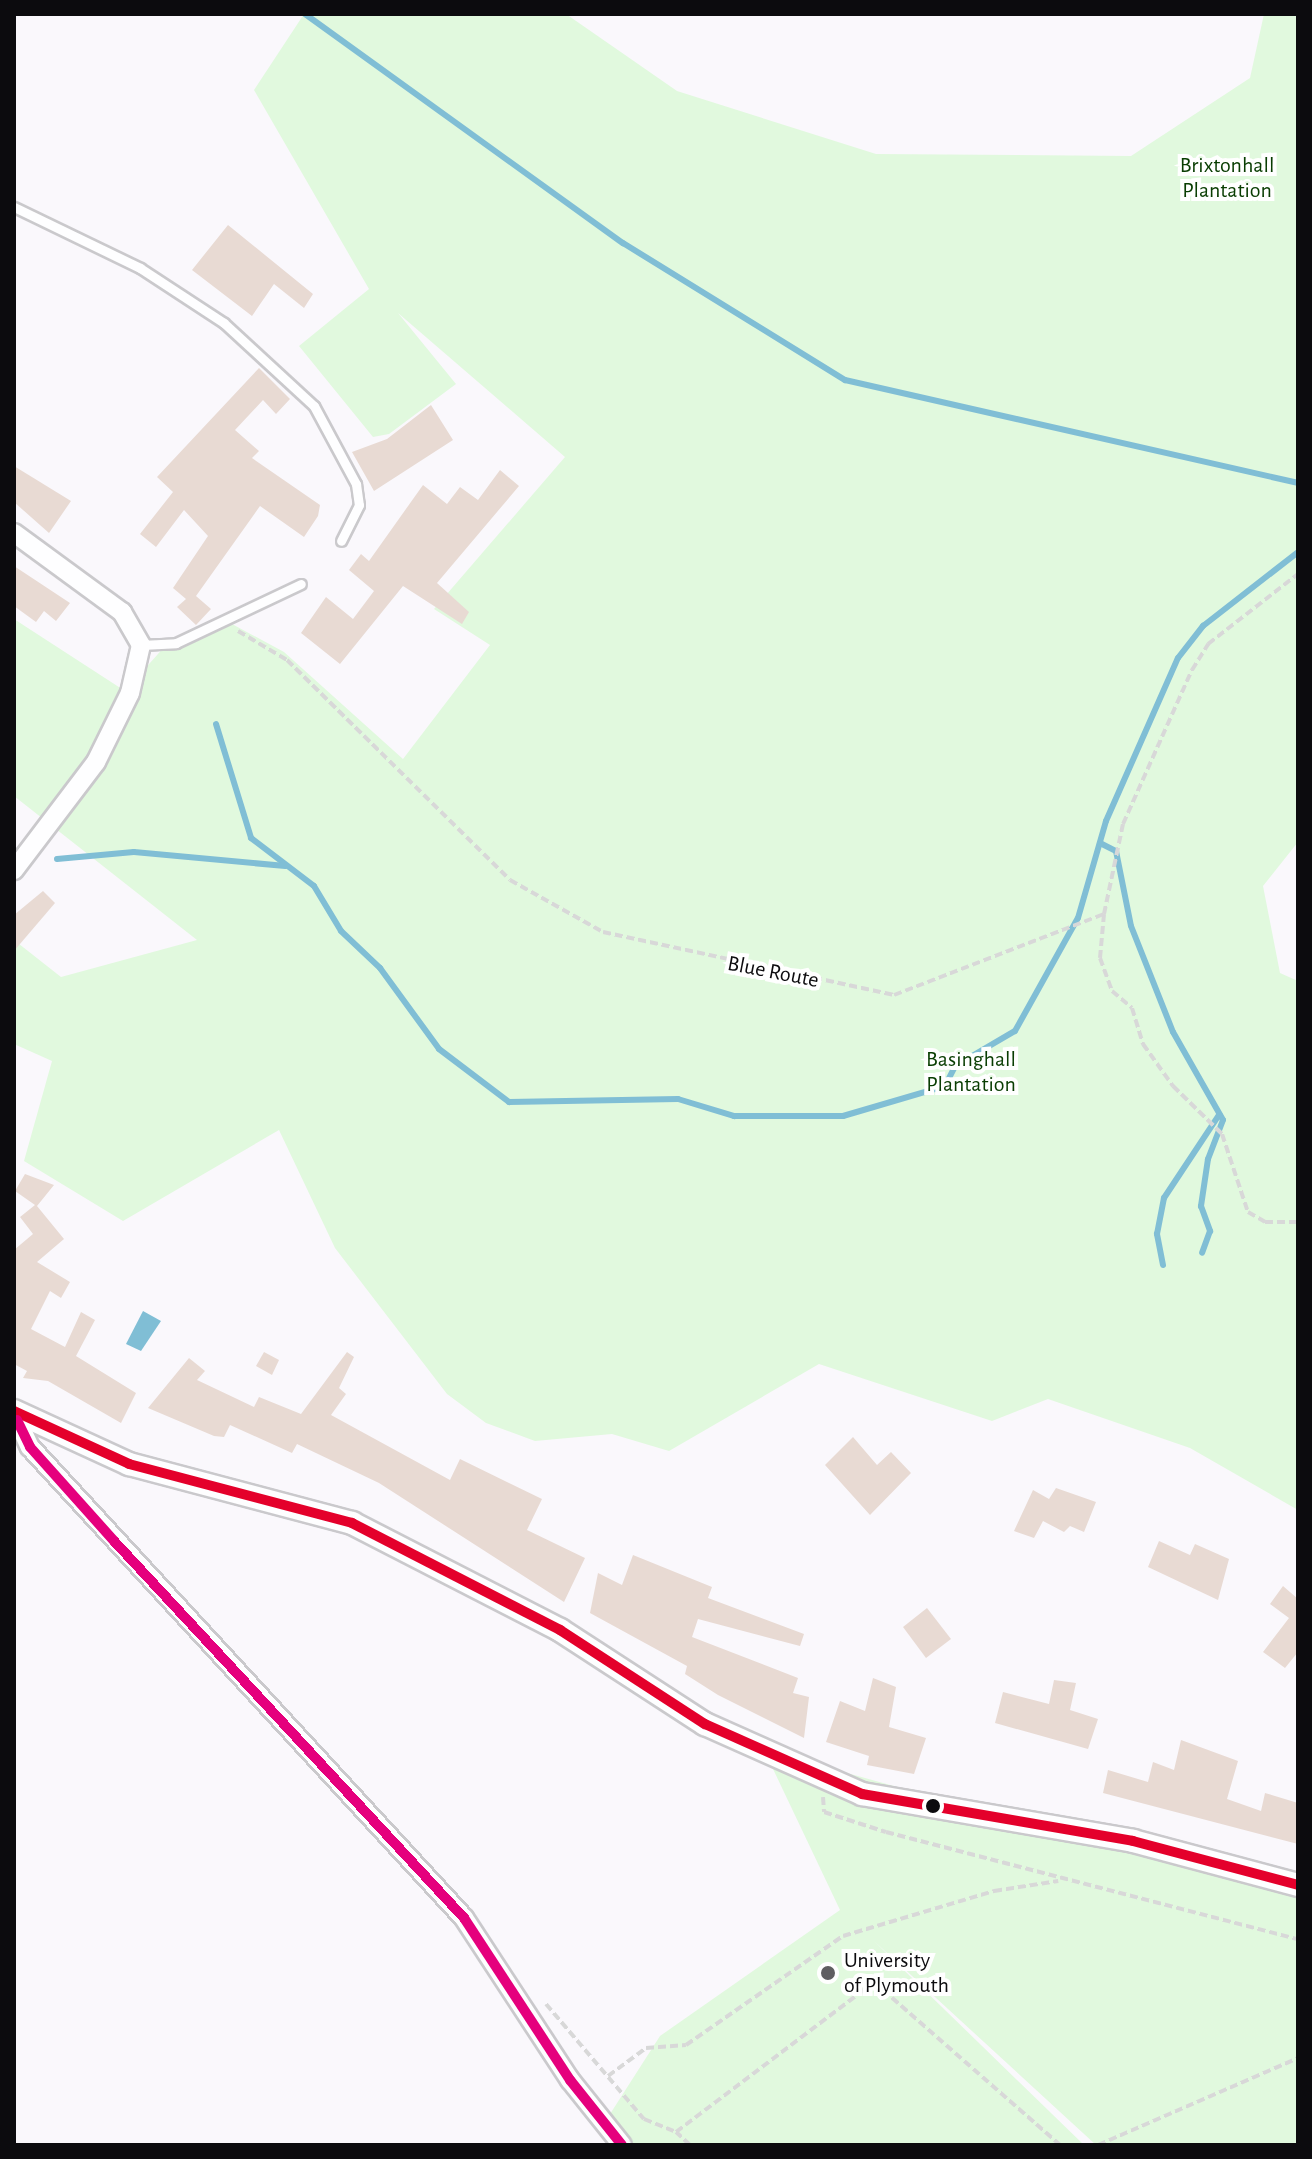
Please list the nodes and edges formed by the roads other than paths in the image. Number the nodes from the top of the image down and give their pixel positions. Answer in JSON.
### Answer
{"nodes":[{"id":1,"x":14,"y":207,"type":"edge"},
{"id":2,"x":14,"y":533,"type":"edge"},
{"id":3,"x":341,"y":541,"type":"dead end"},
{"id":4,"x":301,"y":584,"type":"dead end"},
{"id":5,"x":141,"y":645,"type":"junction"},
{"id":6,"x":14,"y":870,"type":"edge"},
{"id":7,"x":14,"y":1412,"type":"edge"},
{"id":8,"x":1298,"y":1885,"type":"edge"},
{"id":9,"x":622,"y":2145,"type":"edge"}],
"edges":[{"from":1,"to":3,"type":"lane"},
{"from":2,"to":5,"type":"street"},
{"from":4,"to":5,"type":"lane"},
{"from":5,"to":6,"type":"street"},
{"from":7,"to":8,"type":"street"},
{"from":7,"to":9,"type":"street"}]}
